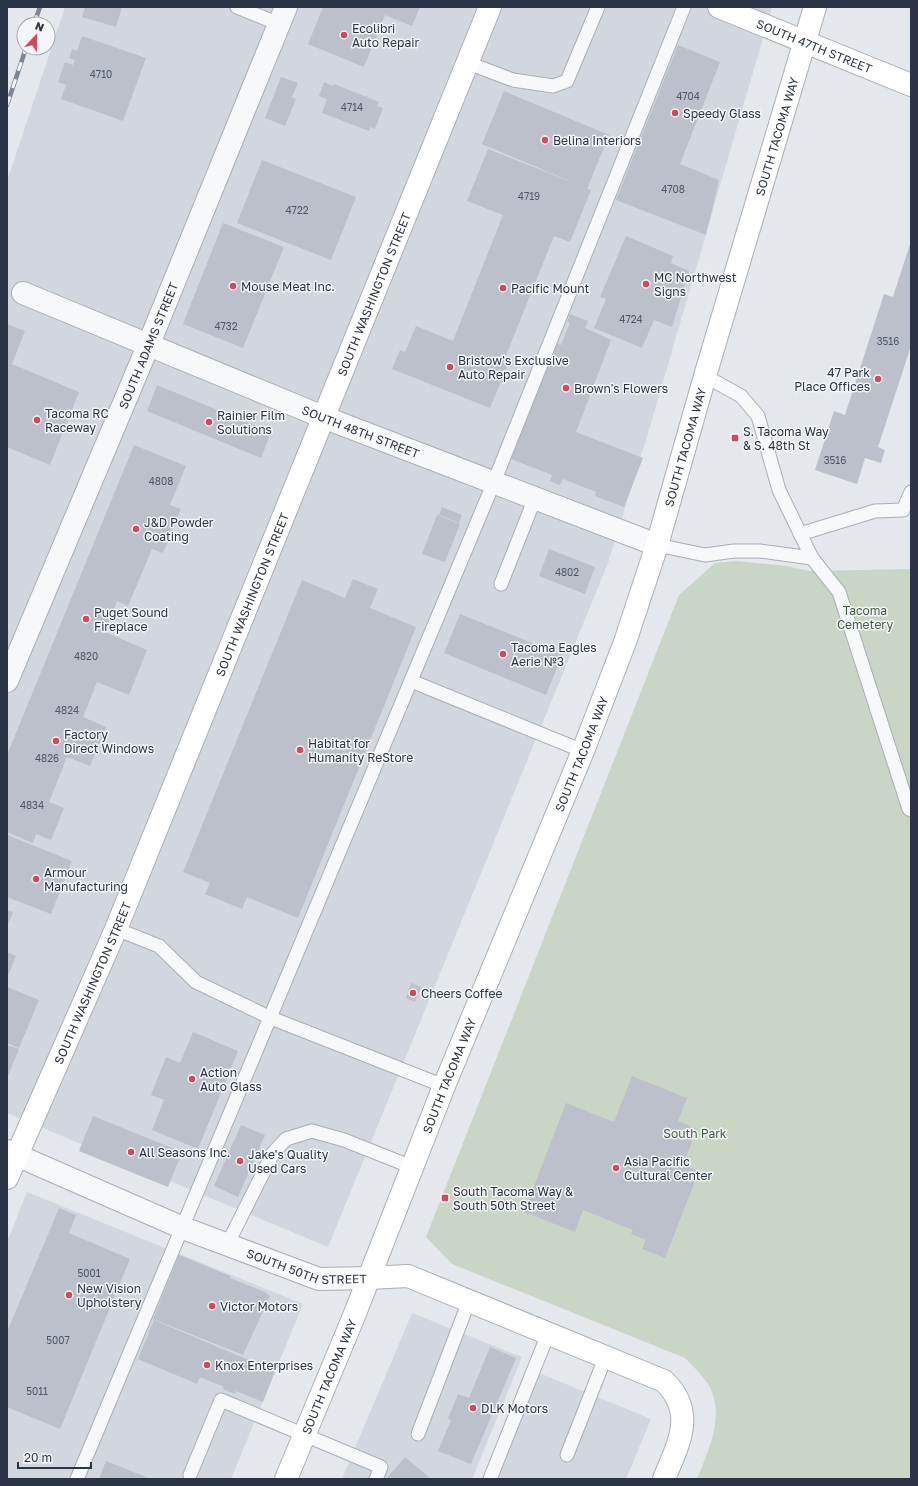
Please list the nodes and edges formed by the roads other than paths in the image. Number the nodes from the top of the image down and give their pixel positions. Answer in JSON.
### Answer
{"nodes":[{"id":1,"x":237,"y":7,"type":"edge"},
{"id":2,"x":490,"y":7,"type":"edge"},
{"id":3,"x":598,"y":7,"type":"edge"},
{"id":4,"x":684,"y":7,"type":"edge"},
{"id":5,"x":719,"y":7,"type":"edge"},
{"id":6,"x":815,"y":7,"type":"edge"},
{"id":7,"x":282,"y":15,"type":"edge"},
{"id":8,"x":805,"y":41,"type":"junction"},
{"id":9,"x":468,"y":63,"type":"junction"},
{"id":10,"x":911,"y":85,"type":"edge"},
{"id":11,"x":23,"y":293,"type":"dead end"},
{"id":12,"x":148,"y":346,"type":"junction"},
{"id":13,"x":705,"y":376,"type":"junction"},
{"id":14,"x":323,"y":417,"type":"junction"},
{"id":15,"x":494,"y":482,"type":"junction"},
{"id":16,"x":911,"y":492,"type":"edge"},
{"id":17,"x":535,"y":498,"type":"junction"},
{"id":18,"x":800,"y":534,"type":"junction"},
{"id":19,"x":657,"y":545,"type":"junction"},
{"id":20,"x":812,"y":558,"type":"junction"},
{"id":21,"x":501,"y":584,"type":"dead end"},
{"id":22,"x":411,"y":681,"type":"junction"},
{"id":23,"x":7,"y":682,"type":"edge"},
{"id":24,"x":583,"y":750,"type":"junction"},
{"id":25,"x":910,"y":810,"type":"edge"},
{"id":26,"x":116,"y":929,"type":"junction"},
{"id":27,"x":271,"y":1018,"type":"junction"},
{"id":28,"x":444,"y":1086,"type":"junction"},
{"id":29,"x":12,"y":1153,"type":"edge"},
{"id":30,"x":412,"y":1167,"type":"junction"},
{"id":31,"x":7,"y":1178,"type":"edge"},
{"id":32,"x":183,"y":1228,"type":"junction"},
{"id":33,"x":228,"y":1243,"type":"junction"},
{"id":34,"x":368,"y":1278,"type":"junction"},
{"id":35,"x":469,"y":1301,"type":"junction"},
{"id":36,"x":548,"y":1334,"type":"junction"},
{"id":37,"x":605,"y":1358,"type":"junction"},
{"id":38,"x":304,"y":1434,"type":"junction"},
{"id":39,"x":418,"y":1434,"type":"dead end"},
{"id":40,"x":567,"y":1455,"type":"dead end"},
{"id":41,"x":190,"y":1475,"type":"dead end"},
{"id":42,"x":77,"y":1479,"type":"edge"},
{"id":43,"x":286,"y":1479,"type":"edge"},
{"id":44,"x":376,"y":1479,"type":"edge"},
{"id":45,"x":490,"y":1479,"type":"edge"},
{"id":46,"x":664,"y":1479,"type":"edge"}],
"edges":[{"from":1,"to":7,"type":"lane"},
{"from":2,"to":9,"type":"street","name":"SOUTH WASHINGTON STREET"},
{"from":3,"to":9,"type":"lane"},
{"from":4,"to":15,"type":"lane"},
{"from":5,"to":8,"type":"street","name":"SOUTH 47TH STREET"},
{"from":6,"to":8,"type":"street","name":"SOUTH TACOMA WAY"},
{"from":7,"to":12,"type":"street","name":"SOUTH ADAMS STREET"},
{"from":8,"to":10,"type":"street","name":"SOUTH 47TH STREET"},
{"from":8,"to":13,"type":"street","name":"SOUTH TACOMA WAY"},
{"from":9,"to":14,"type":"street","name":"SOUTH WASHINGTON STREET"},
{"from":11,"to":12,"type":"street","name":"SOUTH 48TH STREET"},
{"from":12,"to":14,"type":"street","name":"SOUTH 48TH STREET"},
{"from":12,"to":23,"type":"street","name":"SOUTH ADAMS STREET"},
{"from":13,"to":18,"type":"lane"},
{"from":13,"to":19,"type":"street","name":"SOUTH TACOMA WAY"},
{"from":14,"to":15,"type":"street","name":"SOUTH 48TH STREET"},
{"from":14,"to":26,"type":"street","name":"SOUTH WASHINGTON STREET"},
{"from":15,"to":17,"type":"street","name":"SOUTH 48TH STREET"},
{"from":15,"to":22,"type":"lane"},
{"from":16,"to":18,"type":"lane"},
{"from":17,"to":19,"type":"street","name":"SOUTH 48TH STREET"},
{"from":17,"to":21,"type":"lane"},
{"from":18,"to":20,"type":"lane"},
{"from":19,"to":20,"type":"lane"},
{"from":19,"to":24,"type":"street","name":"SOUTH TACOMA WAY"},
{"from":20,"to":25,"type":"lane"},
{"from":22,"to":24,"type":"lane"},
{"from":22,"to":27,"type":"lane"},
{"from":24,"to":28,"type":"street","name":"SOUTH TACOMA WAY"},
{"from":26,"to":27,"type":"lane"},
{"from":26,"to":29,"type":"street","name":"SOUTH WASHINGTON STREET"},
{"from":27,"to":28,"type":"lane"},
{"from":27,"to":32,"type":"lane"},
{"from":28,"to":30,"type":"street","name":"SOUTH TACOMA WAY"},
{"from":29,"to":31,"type":"street","name":"SOUTH WASHINGTON STREET"},
{"from":29,"to":32,"type":"street","name":"SOUTH 50TH STREET"},
{"from":30,"to":33,"type":"lane"},
{"from":30,"to":34,"type":"street","name":"SOUTH TACOMA WAY"},
{"from":32,"to":33,"type":"street","name":"SOUTH 50TH STREET"},
{"from":32,"to":42,"type":"lane"},
{"from":33,"to":34,"type":"street","name":"SOUTH 50TH STREET"},
{"from":34,"to":35,"type":"street","name":"SOUTH 50TH STREET"},
{"from":34,"to":38,"type":"street","name":"SOUTH TACOMA WAY"},
{"from":35,"to":36,"type":"street","name":"SOUTH 50TH STREET"},
{"from":35,"to":39,"type":"lane"},
{"from":36,"to":37,"type":"street","name":"SOUTH 50TH STREET"},
{"from":36,"to":45,"type":"lane"},
{"from":37,"to":40,"type":"lane"},
{"from":37,"to":46,"type":"street","name":"SOUTH 50TH STREET"},
{"from":38,"to":41,"type":"lane"},
{"from":38,"to":43,"type":"street","name":"SOUTH TACOMA WAY"},
{"from":38,"to":44,"type":"lane"}]}
